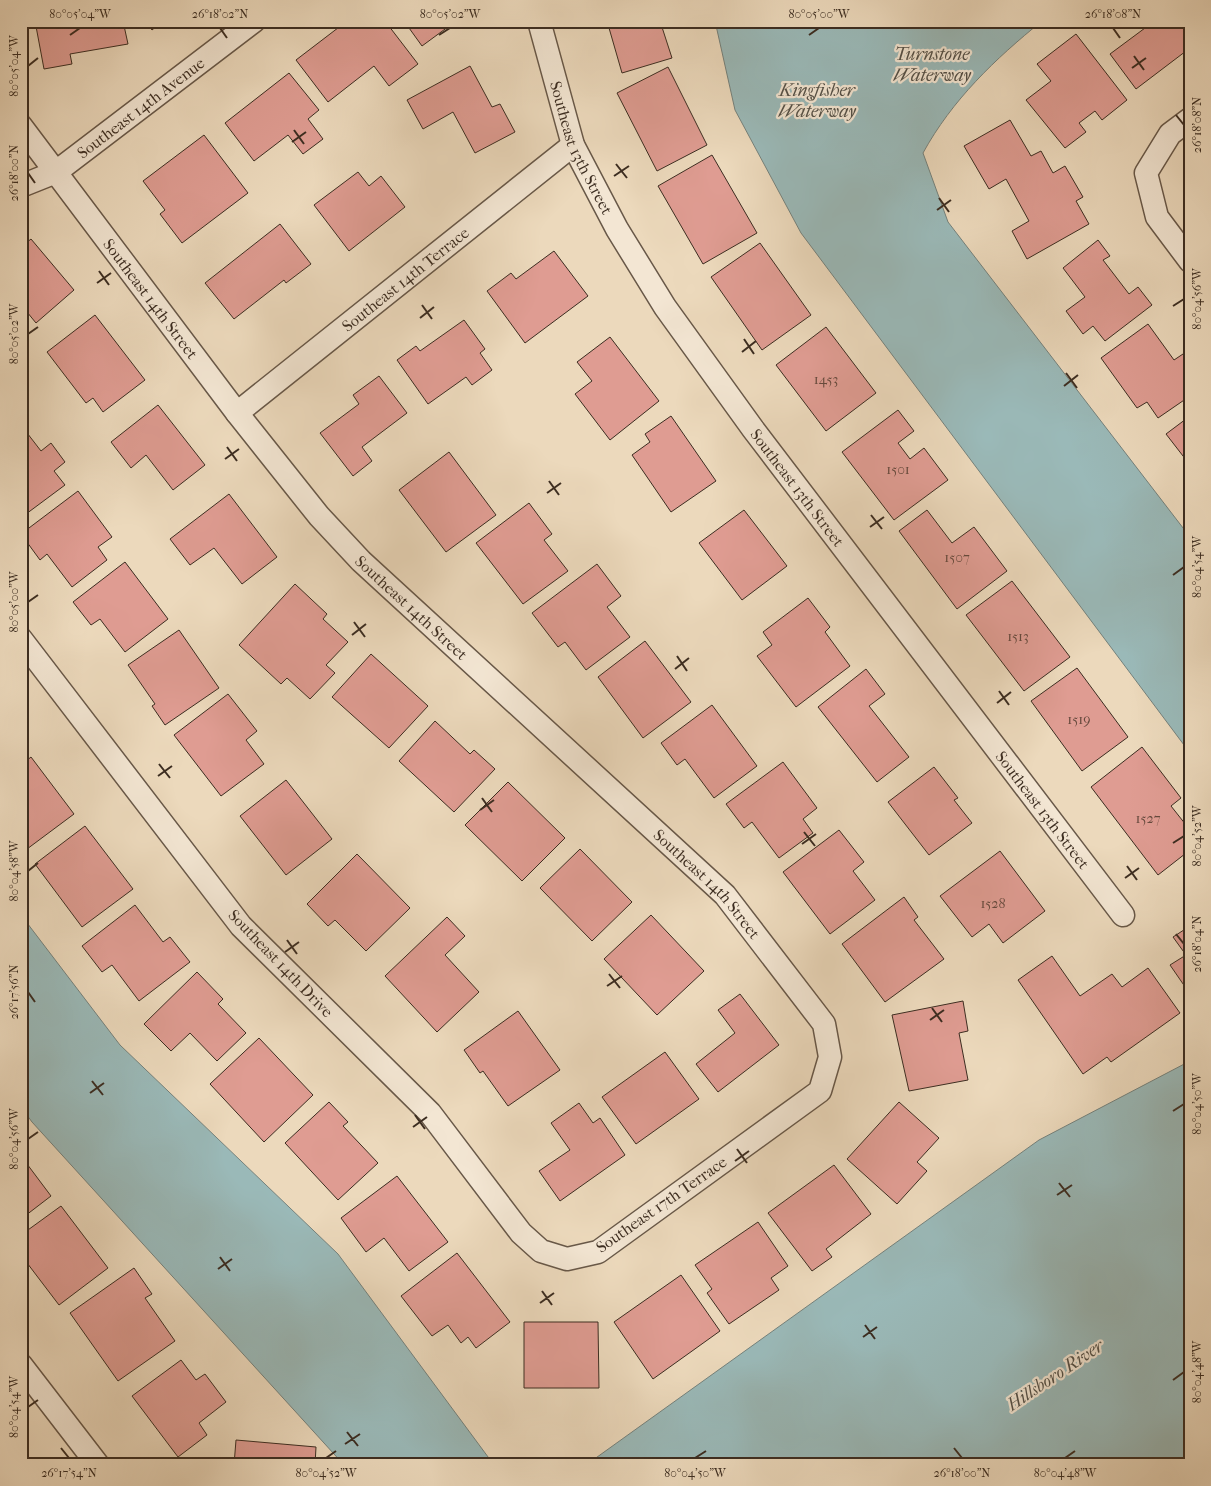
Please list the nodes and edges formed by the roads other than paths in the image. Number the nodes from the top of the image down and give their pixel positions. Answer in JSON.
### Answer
{"nodes":[{"id":1,"x":254,"y":21,"type":"edge"},
{"id":2,"x":539,"y":21,"type":"edge"},
{"id":3,"x":1190,"y":119,"type":"edge"},
{"id":4,"x":21,"y":126,"type":"edge"},
{"id":5,"x":573,"y":145,"type":"junction"},
{"id":6,"x":56,"y":172,"type":"junction"},
{"id":7,"x":21,"y":186,"type":"edge"},
{"id":8,"x":1190,"y":261,"type":"edge"},
{"id":9,"x":237,"y":413,"type":"junction"},
{"id":10,"x":21,"y":639,"type":"edge"},
{"id":11,"x":1123,"y":915,"type":"dead end"},
{"id":12,"x":830,"y":1057,"type":"joint"},
{"id":13,"x":567,"y":1259,"type":"joint"},
{"id":14,"x":21,"y":1365,"type":"edge"},
{"id":15,"x":98,"y":1465,"type":"edge"}],
"edges":[{"from":1,"to":6,"type":"street","name":"Southeast 14th Avenue"},
{"from":2,"to":5,"type":"street","name":"Southeast 13th Street"},
{"from":3,"to":8,"type":"street"},
{"from":4,"to":6,"type":"street","name":"Southeast 14th Street"},
{"from":5,"to":9,"type":"street","name":"Southeast 14th Terrace"},
{"from":5,"to":11,"type":"street","name":"Southeast 13th Street"},
{"from":6,"to":7,"type":"street","name":"Southeast 14th Avenue"},
{"from":6,"to":9,"type":"street","name":"Southeast 14th Street"},
{"from":9,"to":12,"type":"street","name":"Southeast 14th Street"},
{"from":10,"to":13,"type":"street","name":"Southeast 14th Drive"},
{"from":12,"to":13,"type":"street","name":"Southeast 17th Terrace"},
{"from":14,"to":15,"type":"street"}]}
